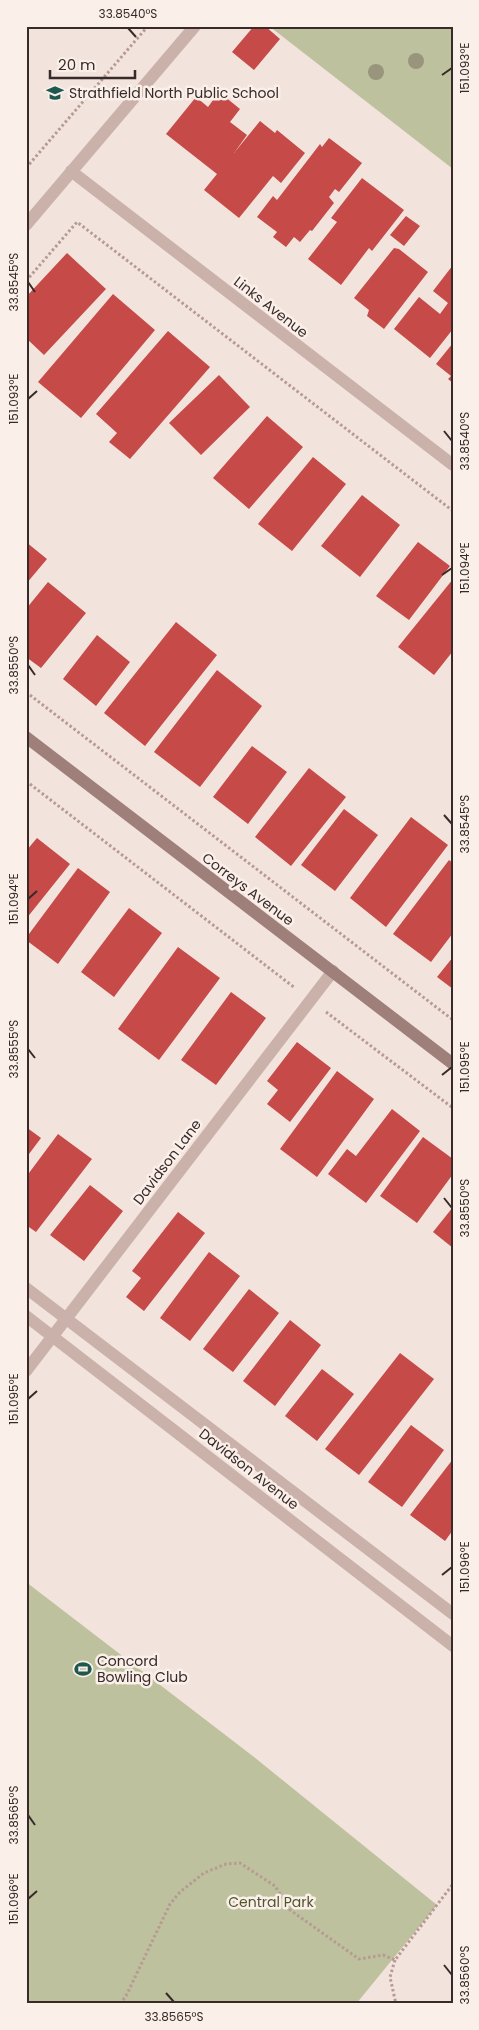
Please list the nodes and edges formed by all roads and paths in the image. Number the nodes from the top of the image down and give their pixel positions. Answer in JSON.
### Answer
{"nodes":[{"id":1,"x":148,"y":26,"type":"edge"},
{"id":2,"x":195,"y":26,"type":"edge"},
{"id":3,"x":26,"y":168,"type":"edge"},
{"id":4,"x":71,"y":171,"type":"junction"},
{"id":5,"x":26,"y":226,"type":"edge"},
{"id":6,"x":26,"y":282,"type":"edge"},
{"id":7,"x":453,"y":465,"type":"edge"},
{"id":8,"x":453,"y":511,"type":"edge"},
{"id":9,"x":26,"y":692,"type":"edge"},
{"id":10,"x":26,"y":736,"type":"edge"},
{"id":11,"x":26,"y":781,"type":"edge"},
{"id":12,"x":333,"y":971,"type":"junction"},
{"id":13,"x":310,"y":1000,"type":"junction"},
{"id":14,"x":453,"y":1020,"type":"edge"},
{"id":15,"x":453,"y":1064,"type":"edge"},
{"id":16,"x":453,"y":1108,"type":"edge"},
{"id":17,"x":26,"y":1288,"type":"edge"},
{"id":18,"x":26,"y":1316,"type":"edge"},
{"id":19,"x":66,"y":1319,"type":"junction"},
{"id":20,"x":52,"y":1337,"type":"junction"},
{"id":21,"x":26,"y":1371,"type":"edge"},
{"id":22,"x":453,"y":1614,"type":"edge"},
{"id":23,"x":453,"y":1646,"type":"edge"},
{"id":24,"x":453,"y":1884,"type":"edge"},
{"id":25,"x":395,"y":1960,"type":"junction"},
{"id":26,"x":120,"y":2004,"type":"edge"},
{"id":27,"x":396,"y":2004,"type":"edge"}],
"edges":[{"from":1,"to":3,"type":"path"},
{"from":2,"to":4,"type":"street"},
{"from":4,"to":5,"type":"street"},
{"from":4,"to":7,"type":"street","name":"Links Avenue"},
{"from":6,"to":8,"type":"path"},
{"from":9,"to":14,"type":"path"},
{"from":10,"to":12,"type":"street","name":"Correys Avenue"},
{"from":11,"to":13,"type":"path"},
{"from":12,"to":13,"type":"street","name":"Davidson Lane"},
{"from":12,"to":15,"type":"street","name":"Correys Avenue"},
{"from":13,"to":16,"type":"path"},
{"from":13,"to":19,"type":"street","name":"Davidson Lane"},
{"from":17,"to":19,"type":"street","name":"Davidson Avenue"},
{"from":18,"to":20,"type":"street","name":"Davidson Avenue"},
{"from":19,"to":20,"type":"street","name":"Davidson Lane"},
{"from":19,"to":22,"type":"street","name":"Davidson Avenue"},
{"from":20,"to":21,"type":"street","name":"Davidson Lane"},
{"from":20,"to":23,"type":"street","name":"Davidson Avenue"},
{"from":24,"to":25,"type":"path"},
{"from":25,"to":26,"type":"path"},
{"from":25,"to":27,"type":"path"}]}
